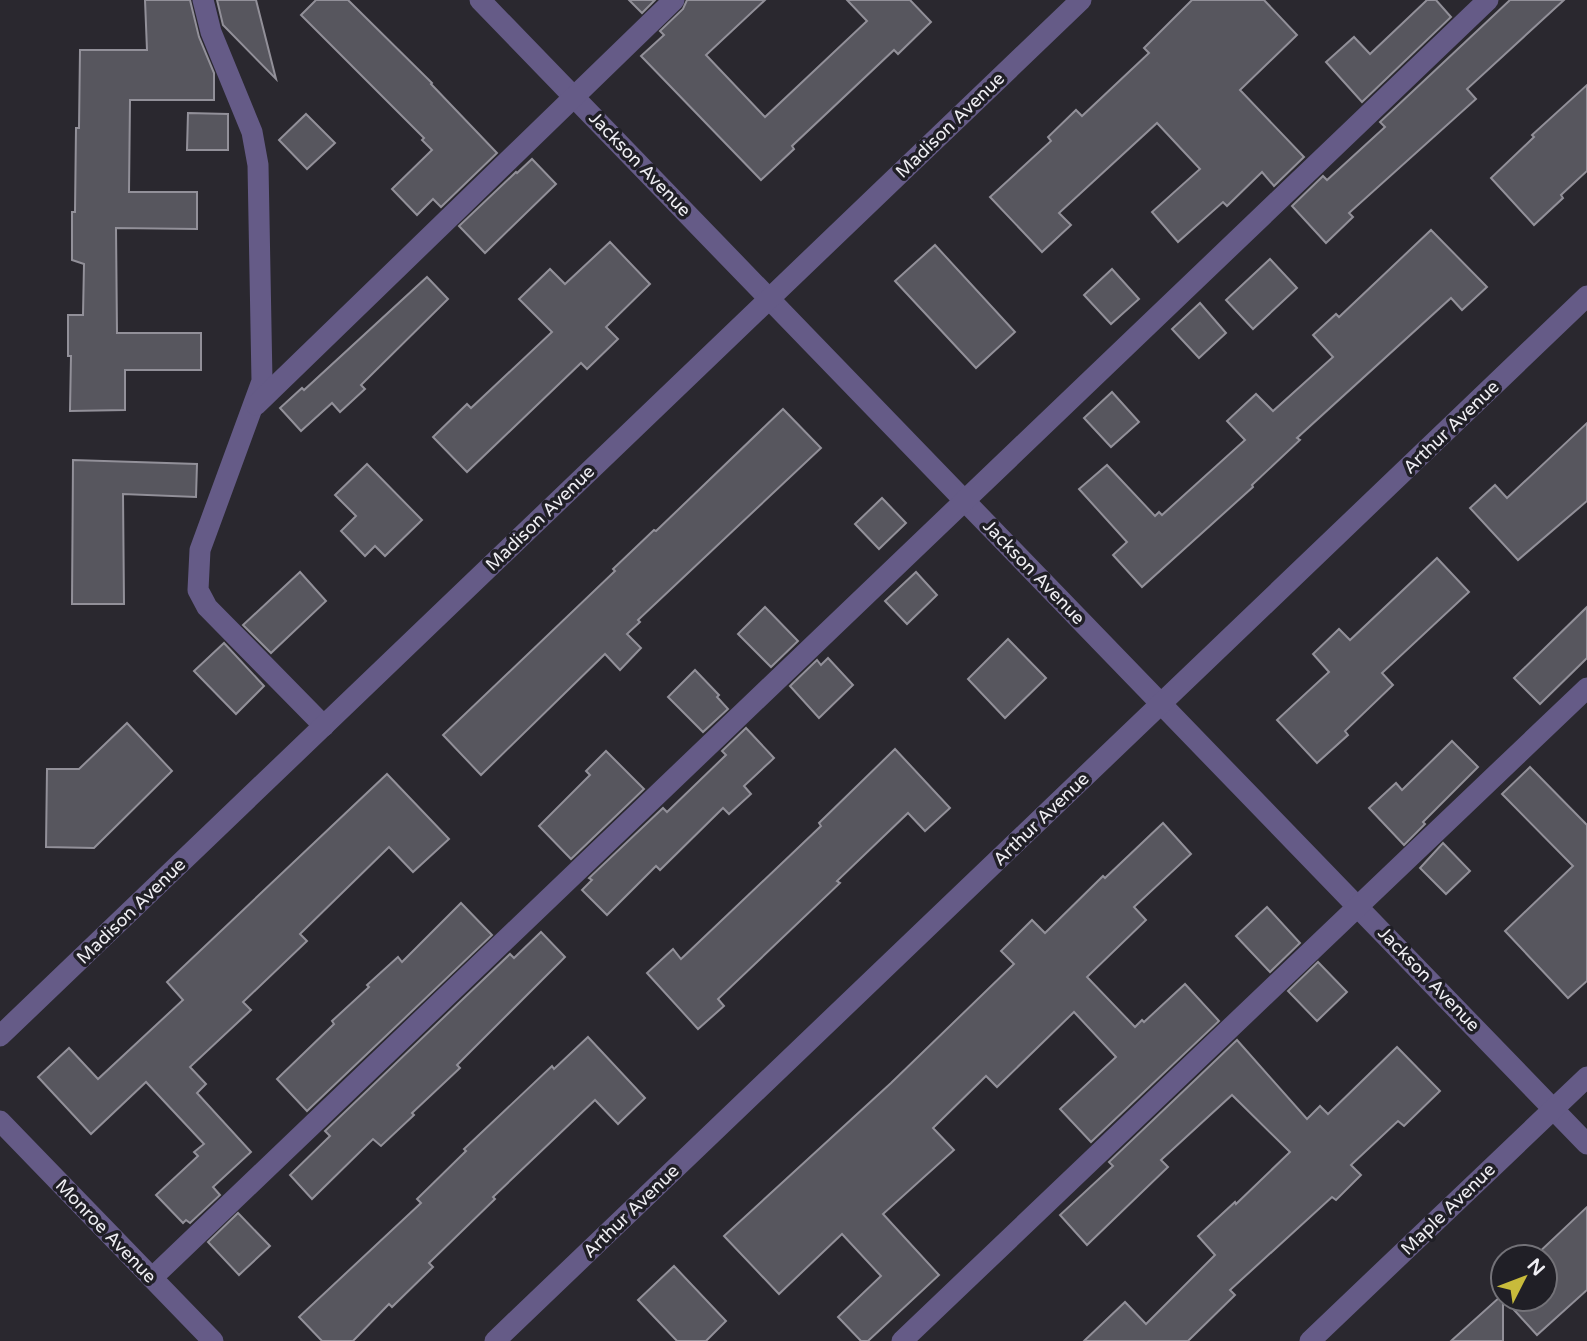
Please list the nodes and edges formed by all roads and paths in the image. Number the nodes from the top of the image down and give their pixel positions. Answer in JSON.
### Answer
{"nodes":[{"id":1,"x":203,"y":0,"type":"edge"},
{"id":2,"x":481,"y":0,"type":"edge"},
{"id":3,"x":674,"y":0,"type":"edge"},
{"id":4,"x":1081,"y":0,"type":"edge"},
{"id":5,"x":1488,"y":0,"type":"edge"},
{"id":6,"x":574,"y":96,"type":"junction"},
{"id":7,"x":1587,"y":296,"type":"edge"},
{"id":8,"x":768,"y":298,"type":"junction"},
{"id":9,"x":254,"y":407,"type":"junction"},
{"id":10,"x":964,"y":501,"type":"junction"},
{"id":11,"x":1587,"y":688,"type":"edge"},
{"id":12,"x":1161,"y":704,"type":"junction"},
{"id":13,"x":324,"y":726,"type":"junction"},
{"id":14,"x":1359,"y":906,"type":"junction"},
{"id":15,"x":0,"y":1036,"type":"edge"},
{"id":16,"x":1587,"y":1077,"type":"edge"},
{"id":17,"x":1553,"y":1110,"type":"junction"},
{"id":18,"x":0,"y":1121,"type":"edge"},
{"id":19,"x":1587,"y":1144,"type":"edge"},
{"id":20,"x":152,"y":1278,"type":"junction"},
{"id":21,"x":213,"y":1341,"type":"edge"},
{"id":22,"x":495,"y":1341,"type":"edge"},
{"id":23,"x":902,"y":1341,"type":"edge"},
{"id":24,"x":1310,"y":1341,"type":"edge"}],
"edges":[{"from":1,"to":9,"type":"street"},
{"from":2,"to":6,"type":"street","name":"Jackson Avenue"},
{"from":3,"to":6,"type":"street"},
{"from":4,"to":8,"type":"street","name":"Madison Avenue"},
{"from":5,"to":10,"type":"street"},
{"from":6,"to":8,"type":"street","name":"Jackson Avenue"},
{"from":6,"to":9,"type":"street"},
{"from":7,"to":12,"type":"street","name":"Arthur Avenue"},
{"from":8,"to":10,"type":"street","name":"Jackson Avenue"},
{"from":8,"to":13,"type":"street","name":"Madison Avenue"},
{"from":9,"to":13,"type":"street"},
{"from":10,"to":12,"type":"street","name":"Jackson Avenue"},
{"from":10,"to":20,"type":"street"},
{"from":11,"to":14,"type":"street"},
{"from":12,"to":14,"type":"street","name":"Jackson Avenue"},
{"from":12,"to":22,"type":"street","name":"Arthur Avenue"},
{"from":13,"to":15,"type":"street","name":"Madison Avenue"},
{"from":14,"to":17,"type":"street","name":"Jackson Avenue"},
{"from":14,"to":23,"type":"street"},
{"from":16,"to":17,"type":"street","name":"Maple Avenue"},
{"from":17,"to":19,"type":"street","name":"Jackson Avenue"},
{"from":17,"to":24,"type":"street","name":"Maple Avenue"},
{"from":18,"to":20,"type":"street","name":"Monroe Avenue"},
{"from":20,"to":21,"type":"street","name":"Monroe Avenue"}]}
